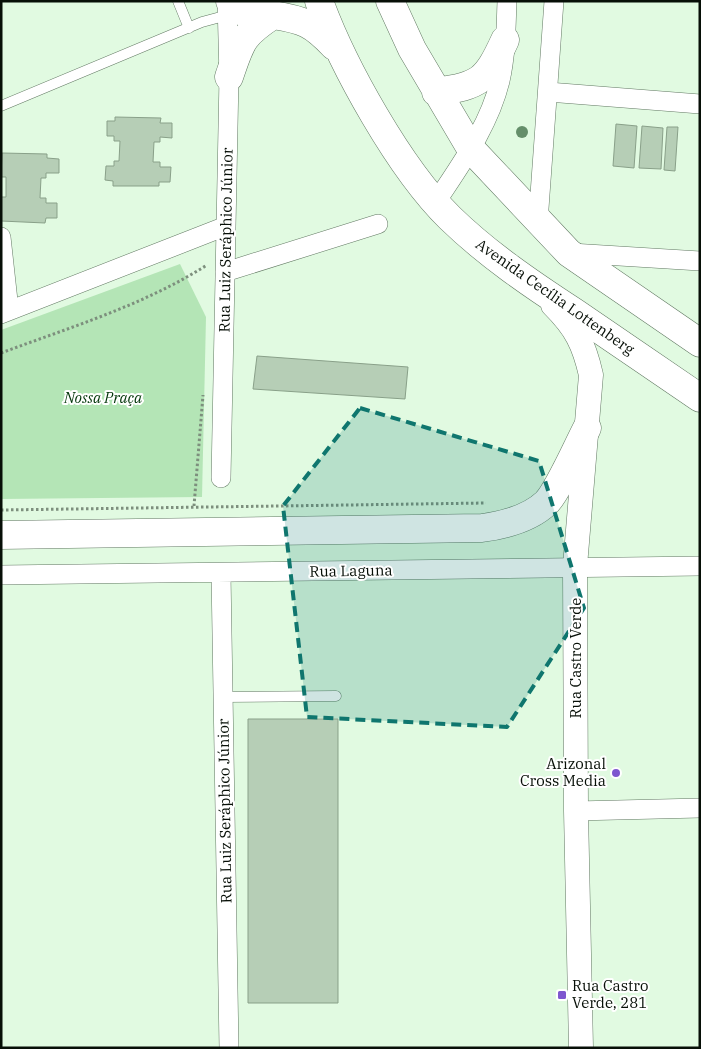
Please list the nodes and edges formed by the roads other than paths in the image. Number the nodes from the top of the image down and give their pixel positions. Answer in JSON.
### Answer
{"nodes":[{"id":1,"x":178,"y":1,"type":"edge"},
{"id":2,"x":319,"y":1,"type":"edge"},
{"id":3,"x":390,"y":1,"type":"edge"},
{"id":4,"x":507,"y":1,"type":"edge"},
{"id":5,"x":554,"y":1,"type":"edge"},
{"id":6,"x":228,"y":6,"type":"edge"},
{"id":7,"x":273,"y":15,"type":"junction"},
{"id":8,"x":189,"y":28,"type":"junction"},
{"id":9,"x":505,"y":40,"type":"junction"},
{"id":10,"x":341,"y":53,"type":"junction"},
{"id":11,"x":229,"y":77,"type":"junction"},
{"id":12,"x":436,"y":92,"type":"junction"},
{"id":13,"x":548,"y":92,"type":"junction"},
{"id":14,"x":700,"y":104,"type":"edge"},
{"id":15,"x":1,"y":106,"type":"edge"},
{"id":16,"x":471,"y":149,"type":"junction"},
{"id":17,"x":436,"y":202,"type":"junction"},
{"id":18,"x":538,"y":222,"type":"junction"},
{"id":19,"x":378,"y":224,"type":"dead end"},
{"id":20,"x":226,"y":226,"type":"junction"},
{"id":21,"x":1,"y":237,"type":"edge"},
{"id":22,"x":569,"y":252,"type":"junction"},
{"id":23,"x":700,"y":261,"type":"edge"},
{"id":24,"x":219,"y":267,"type":"junction"},
{"id":25,"x":537,"y":287,"type":"junction"},
{"id":26,"x":5,"y":312,"type":"edge"},
{"id":27,"x":700,"y":343,"type":"edge"},
{"id":28,"x":700,"y":398,"type":"edge"},
{"id":29,"x":587,"y":428,"type":"junction"},
{"id":30,"x":221,"y":478,"type":"dead end"},
{"id":31,"x":1,"y":535,"type":"edge"},
{"id":32,"x":575,"y":566,"type":"junction"},
{"id":33,"x":700,"y":566,"type":"edge"},
{"id":34,"x":221,"y":574,"type":"junction"},
{"id":35,"x":1,"y":575,"type":"edge"},
{"id":36,"x":336,"y":696,"type":"dead end"},
{"id":37,"x":223,"y":697,"type":"junction"},
{"id":38,"x":700,"y":808,"type":"edge"},
{"id":39,"x":576,"y":811,"type":"junction"},
{"id":40,"x":228,"y":1048,"type":"edge"},
{"id":41,"x":581,"y":1048,"type":"edge"}],
"edges":[{"from":1,"to":8,"type":"lane"},
{"from":2,"to":10,"type":"main road","name":"Avenida Cecília Lottenberg"},
{"from":3,"to":12,"type":"main road"},
{"from":4,"to":9,"type":"street"},
{"from":5,"to":13,"type":"street"},
{"from":6,"to":7,"type":"main road"},
{"from":6,"to":8,"type":"lane"},
{"from":6,"to":11,"type":"street","name":"Rua Luiz Seráphico Júnior"},
{"from":7,"to":10,"type":"main road"},
{"from":7,"to":11,"type":"main road"},
{"from":8,"to":15,"type":"lane"},
{"from":9,"to":12,"type":"main road"},
{"from":9,"to":16,"type":"street"},
{"from":10,"to":17,"type":"main road","name":"Avenida Cecília Lottenberg"},
{"from":11,"to":20,"type":"street","name":"Rua Luiz Seráphico Júnior"},
{"from":12,"to":16,"type":"main road"},
{"from":13,"to":14,"type":"street"},
{"from":13,"to":18,"type":"street"},
{"from":16,"to":17,"type":"street"},
{"from":16,"to":18,"type":"main road"},
{"from":17,"to":25,"type":"main road","name":"Avenida Cecília Lottenberg"},
{"from":18,"to":22,"type":"main road"},
{"from":19,"to":24,"type":"street"},
{"from":20,"to":24,"type":"street","name":"Rua Luiz Seráphico Júnior"},
{"from":20,"to":26,"type":"street"},
{"from":21,"to":26,"type":"street"},
{"from":22,"to":23,"type":"street"},
{"from":22,"to":27,"type":"main road"},
{"from":24,"to":30,"type":"street","name":"Rua Luiz Seráphico Júnior"},
{"from":25,"to":28,"type":"main road","name":"Avenida Cecília Lottenberg"},
{"from":25,"to":29,"type":"street","name":"Rua Castro Verde"},
{"from":29,"to":31,"type":"main road"},
{"from":29,"to":32,"type":"street","name":"Rua Castro Verde"},
{"from":32,"to":33,"type":"street","name":"Rua Laguna"},
{"from":32,"to":34,"type":"street","name":"Rua Laguna"},
{"from":32,"to":39,"type":"street","name":"Rua Castro Verde"},
{"from":34,"to":35,"type":"street","name":"Rua Laguna"},
{"from":34,"to":37,"type":"street","name":"Rua Luiz Seráphico Júnior"},
{"from":36,"to":37,"type":"lane"},
{"from":37,"to":40,"type":"street","name":"Rua Luiz Seráphico Júnior"},
{"from":38,"to":39,"type":"street"},
{"from":39,"to":41,"type":"street","name":"Rua Castro Verde"}]}
